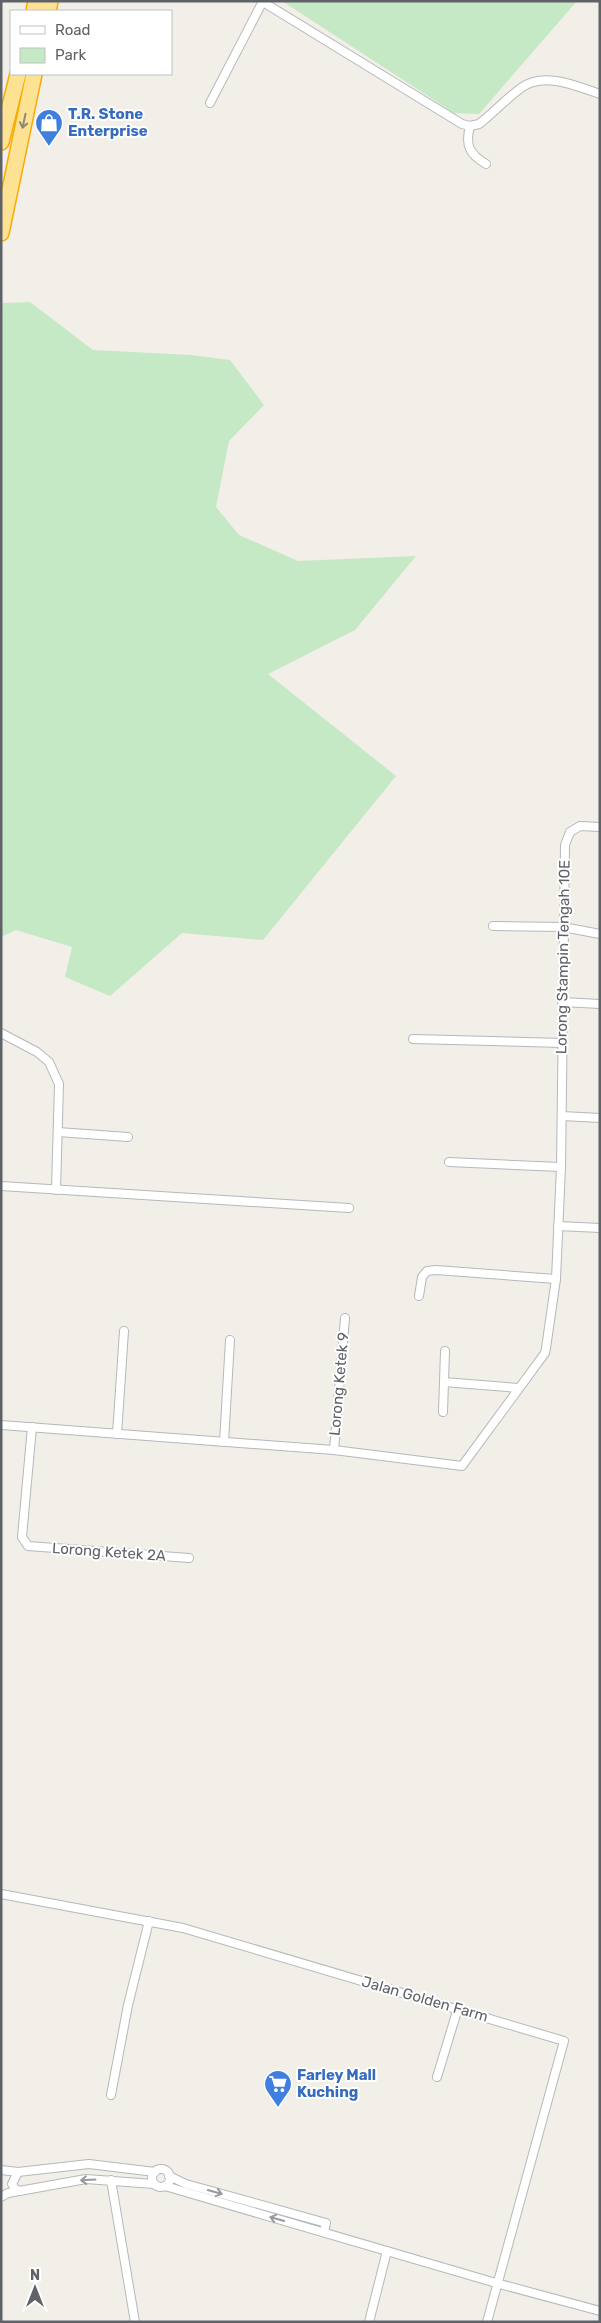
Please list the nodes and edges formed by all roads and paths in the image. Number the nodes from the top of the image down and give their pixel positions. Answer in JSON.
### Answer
{"nodes":[{"id":1,"x":263,"y":1,"type":"edge"},
{"id":2,"x":18,"y":75,"type":"edge"},
{"id":3,"x":34,"y":75,"type":"edge"},
{"id":4,"x":600,"y":94,"type":"edge"},
{"id":5,"x":210,"y":103,"type":"dead end"},
{"id":6,"x":470,"y":126,"type":"junction"},
{"id":7,"x":1,"y":142,"type":"edge"},
{"id":8,"x":486,"y":164,"type":"dead end"},
{"id":9,"x":1,"y":233,"type":"edge"},
{"id":10,"x":600,"y":828,"type":"edge"},
{"id":11,"x":493,"y":926,"type":"dead end"},
{"id":12,"x":563,"y":927,"type":"junction"},
{"id":13,"x":600,"y":934,"type":"edge"},
{"id":14,"x":562,"y":1002,"type":"junction"},
{"id":15,"x":600,"y":1004,"type":"edge"},
{"id":16,"x":1,"y":1033,"type":"edge"},
{"id":17,"x":413,"y":1039,"type":"dead end"},
{"id":18,"x":562,"y":1043,"type":"junction"},
{"id":19,"x":562,"y":1116,"type":"junction"},
{"id":20,"x":600,"y":1118,"type":"edge"},
{"id":21,"x":58,"y":1132,"type":"junction"},
{"id":22,"x":128,"y":1137,"type":"dead end"},
{"id":23,"x":449,"y":1162,"type":"dead end"},
{"id":24,"x":561,"y":1167,"type":"junction"},
{"id":25,"x":1,"y":1186,"type":"edge"},
{"id":26,"x":56,"y":1190,"type":"junction"},
{"id":27,"x":349,"y":1208,"type":"dead end"},
{"id":28,"x":558,"y":1226,"type":"junction"},
{"id":29,"x":600,"y":1228,"type":"edge"},
{"id":30,"x":556,"y":1279,"type":"junction"},
{"id":31,"x":419,"y":1296,"type":"dead end"},
{"id":32,"x":345,"y":1318,"type":"dead end"},
{"id":33,"x":124,"y":1331,"type":"dead end"},
{"id":34,"x":230,"y":1340,"type":"dead end"},
{"id":35,"x":445,"y":1351,"type":"dead end"},
{"id":36,"x":444,"y":1382,"type":"junction"},
{"id":37,"x":518,"y":1388,"type":"junction"},
{"id":38,"x":443,"y":1412,"type":"dead end"},
{"id":39,"x":1,"y":1425,"type":"edge"},
{"id":40,"x":32,"y":1427,"type":"junction"},
{"id":41,"x":117,"y":1434,"type":"junction"},
{"id":42,"x":224,"y":1442,"type":"junction"},
{"id":43,"x":334,"y":1450,"type":"junction"},
{"id":44,"x":189,"y":1558,"type":"dead end"},
{"id":45,"x":1,"y":1894,"type":"edge"},
{"id":46,"x":149,"y":1921,"type":"junction"},
{"id":47,"x":458,"y":2008,"type":"junction"},
{"id":48,"x":437,"y":2077,"type":"dead end"},
{"id":49,"x":111,"y":2096,"type":"dead end"},
{"id":50,"x":1,"y":2170,"type":"edge"},
{"id":51,"x":18,"y":2172,"type":"junction"},
{"id":52,"x":155,"y":2172,"type":"junction"},
{"id":53,"x":169,"y":2176,"type":"junction"},
{"id":54,"x":111,"y":2180,"type":"junction"},
{"id":55,"x":154,"y":2184,"type":"junction"},
{"id":56,"x":165,"y":2186,"type":"junction"},
{"id":57,"x":20,"y":2191,"type":"junction"},
{"id":58,"x":1,"y":2197,"type":"edge"},
{"id":59,"x":324,"y":2232,"type":"junction"},
{"id":60,"x":387,"y":2250,"type":"junction"},
{"id":61,"x":496,"y":2283,"type":"junction"},
{"id":62,"x":600,"y":2311,"type":"edge"},
{"id":63,"x":135,"y":2322,"type":"edge"},
{"id":64,"x":369,"y":2322,"type":"edge"},
{"id":65,"x":487,"y":2322,"type":"edge"}],
"edges":[{"from":1,"to":5,"type":"street"},
{"from":1,"to":6,"type":"street"},
{"from":2,"to":7,"type":"highway"},
{"from":3,"to":9,"type":"highway","one_way":true},
{"from":4,"to":6,"type":"street"},
{"from":6,"to":8,"type":"street"},
{"from":10,"to":12,"type":"street","name":"Lorong Stampin Tengah 10E"},
{"from":11,"to":12,"type":"street"},
{"from":12,"to":13,"type":"street"},
{"from":12,"to":14,"type":"street","name":"Lorong Stampin Tengah 10E"},
{"from":14,"to":15,"type":"street"},
{"from":14,"to":18,"type":"street","name":"Lorong Stampin Tengah 10E"},
{"from":16,"to":21,"type":"street"},
{"from":17,"to":18,"type":"street"},
{"from":18,"to":19,"type":"street","name":"Lorong Stampin Tengah 10E"},
{"from":19,"to":20,"type":"street"},
{"from":19,"to":24,"type":"street","name":"Lorong Stampin Tengah 10E"},
{"from":21,"to":22,"type":"street"},
{"from":21,"to":26,"type":"street"},
{"from":23,"to":24,"type":"street"},
{"from":24,"to":28,"type":"street","name":"Lorong Stampin Tengah 10E"},
{"from":25,"to":26,"type":"street"},
{"from":26,"to":27,"type":"street"},
{"from":28,"to":29,"type":"street"},
{"from":28,"to":30,"type":"street","name":"Lorong Stampin Tengah 10E"},
{"from":30,"to":31,"type":"street"},
{"from":30,"to":37,"type":"street","name":"Lorong Stampin Tengah 10E"},
{"from":32,"to":43,"type":"street","name":"Lorong Ketek 9"},
{"from":33,"to":41,"type":"street"},
{"from":34,"to":42,"type":"street"},
{"from":35,"to":36,"type":"street"},
{"from":36,"to":37,"type":"street"},
{"from":36,"to":38,"type":"street"},
{"from":37,"to":43,"type":"street","name":"Lorong Stampin Tengah 10E"},
{"from":39,"to":40,"type":"street"},
{"from":40,"to":41,"type":"street"},
{"from":40,"to":44,"type":"street","name":"Lorong Ketek 2A"},
{"from":41,"to":42,"type":"street"},
{"from":42,"to":43,"type":"street"},
{"from":45,"to":46,"type":"street","name":"Jalan Golden Farm"},
{"from":46,"to":47,"type":"street","name":"Jalan Golden Farm"},
{"from":46,"to":49,"type":"street"},
{"from":47,"to":48,"type":"street"},
{"from":47,"to":61,"type":"street","name":"Jalan Golden Farm"},
{"from":50,"to":51,"type":"street"},
{"from":51,"to":52,"type":"street"},
{"from":51,"to":57,"type":"street"},
{"from":52,"to":53,"type":"street"},
{"from":52,"to":55,"type":"street"},
{"from":53,"to":56,"type":"street"},
{"from":53,"to":59,"type":"street","one_way":true},
{"from":54,"to":55,"type":"street"},
{"from":54,"to":57,"type":"street","one_way":true},
{"from":54,"to":63,"type":"street"},
{"from":55,"to":56,"type":"street"},
{"from":59,"to":56,"type":"street","one_way":true},
{"from":57,"to":58,"type":"street"},
{"from":59,"to":60,"type":"street"},
{"from":60,"to":61,"type":"street"},
{"from":60,"to":64,"type":"street"},
{"from":61,"to":62,"type":"street"},
{"from":61,"to":65,"type":"street","name":"Jalan Golden Farm"}]}
